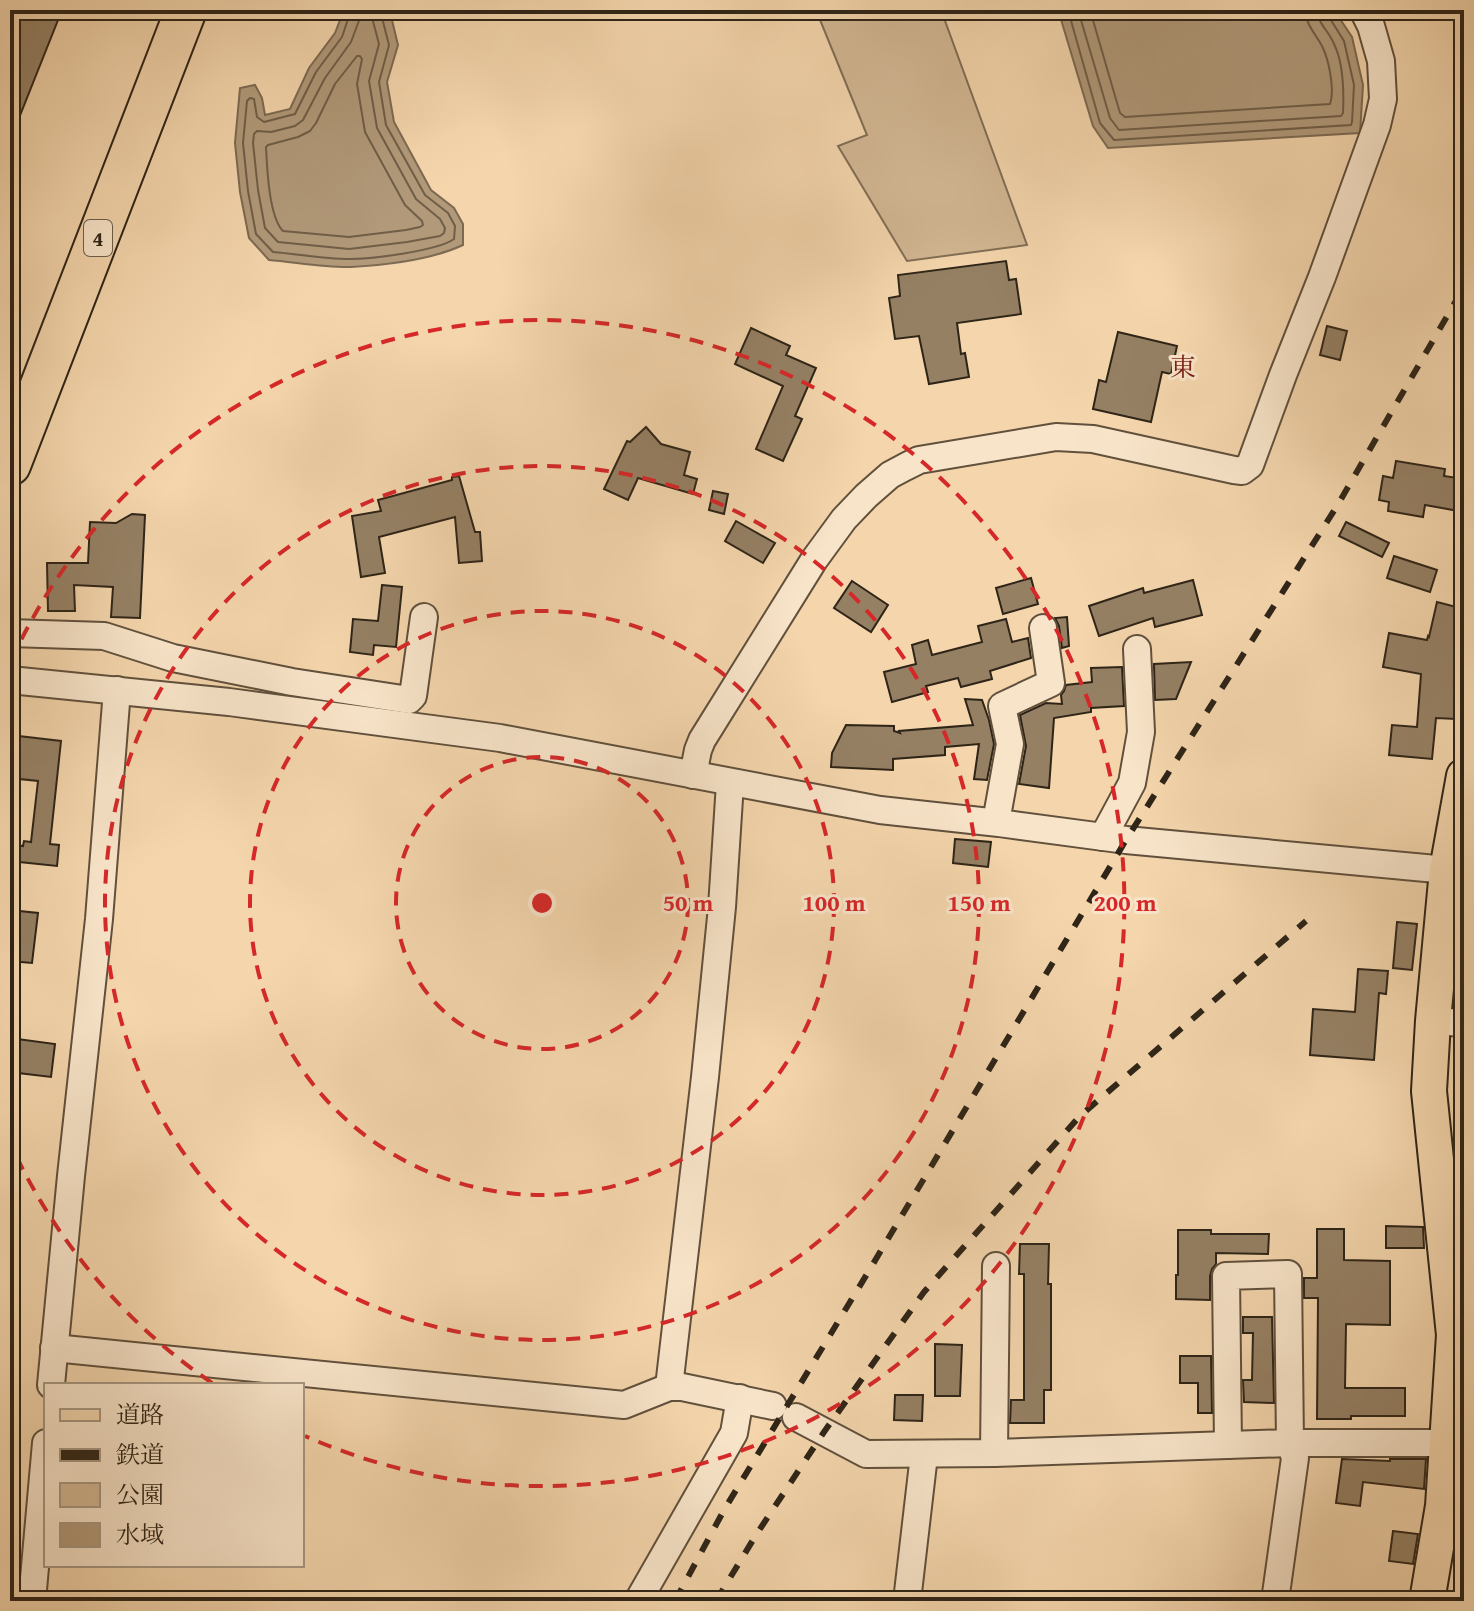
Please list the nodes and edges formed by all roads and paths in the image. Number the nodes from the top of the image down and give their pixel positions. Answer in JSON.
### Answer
{"nodes":[{"id":1,"x":163,"y":10,"type":"edge"},
{"id":2,"x":186,"y":10,"type":"edge"},
{"id":3,"x":1363,"y":10,"type":"edge"},
{"id":4,"x":10,"y":393,"type":"edge"},
{"id":5,"x":10,"y":465,"type":"edge"},
{"id":6,"x":424,"y":617,"type":"dead end"},
{"id":7,"x":1043,"y":628,"type":"dead end"},
{"id":8,"x":10,"y":633,"type":"edge"},
{"id":9,"x":1137,"y":649,"type":"dead end"},
{"id":10,"x":146,"y":651,"type":"junction"},
{"id":11,"x":10,"y":680,"type":"edge"},
{"id":12,"x":128,"y":691,"type":"junction"},
{"id":13,"x":693,"y":775,"type":"junction"},
{"id":14,"x":1464,"y":776,"type":"edge"},
{"id":15,"x":730,"y":783,"type":"junction"},
{"id":16,"x":996,"y":822,"type":"junction"},
{"id":17,"x":1103,"y":837,"type":"junction"},
{"id":18,"x":1447,"y":870,"type":"junction"},
{"id":19,"x":1451,"y":949,"type":"edge"},
{"id":20,"x":1448,"y":1022,"type":"edge"},
{"id":21,"x":996,"y":1266,"type":"dead end"},
{"id":22,"x":54,"y":1348,"type":"junction"},
{"id":23,"x":51,"y":1383,"type":"edge"},
{"id":24,"x":669,"y":1387,"type":"junction"},
{"id":25,"x":740,"y":1398,"type":"junction"},
{"id":26,"x":1290,"y":1443,"type":"junction"},
{"id":27,"x":1456,"y":1443,"type":"edge"},
{"id":28,"x":1228,"y":1445,"type":"junction"},
{"id":29,"x":994,"y":1453,"type":"junction"},
{"id":30,"x":924,"y":1455,"type":"junction"},
{"id":31,"x":44,"y":1466,"type":"edge"},
{"id":32,"x":32,"y":1601,"type":"edge"},
{"id":33,"x":638,"y":1601,"type":"edge"},
{"id":34,"x":907,"y":1601,"type":"edge"},
{"id":35,"x":1275,"y":1601,"type":"edge"},
{"id":36,"x":1427,"y":1601,"type":"edge"}],
"edges":[{"from":1,"to":4,"type":"highway","number":"4"},
{"from":2,"to":5,"type":"highway","number":"4"},
{"from":3,"to":13,"type":"street"},
{"from":6,"to":10,"type":"street"},
{"from":7,"to":16,"type":"street"},
{"from":8,"to":10,"type":"street"},
{"from":9,"to":17,"type":"street"},
{"from":10,"to":12,"type":"street"},
{"from":11,"to":12,"type":"street"},
{"from":12,"to":13,"type":"street"},
{"from":12,"to":22,"type":"street"},
{"from":13,"to":15,"type":"street"},
{"from":14,"to":18,"type":"main road"},
{"from":15,"to":16,"type":"street"},
{"from":15,"to":24,"type":"street"},
{"from":16,"to":17,"type":"street"},
{"from":17,"to":18,"type":"street"},
{"from":18,"to":19,"type":"main road"},
{"from":19,"to":20,"type":"main road"},
{"from":20,"to":27,"type":"main road"},
{"from":21,"to":29,"type":"street"},
{"from":22,"to":23,"type":"street"},
{"from":22,"to":24,"type":"street"},
{"from":24,"to":25,"type":"street"},
{"from":25,"to":30,"type":"street"},
{"from":25,"to":33,"type":"street"},
{"from":26,"to":27,"type":"street"},
{"from":26,"to":28,"type":"street"},
{"from":26,"to":28,"type":"street"},
{"from":26,"to":35,"type":"street"},
{"from":27,"to":36,"type":"main road"},
{"from":28,"to":29,"type":"street"},
{"from":29,"to":30,"type":"street"},
{"from":30,"to":34,"type":"street"},
{"from":31,"to":32,"type":"street"}]}
